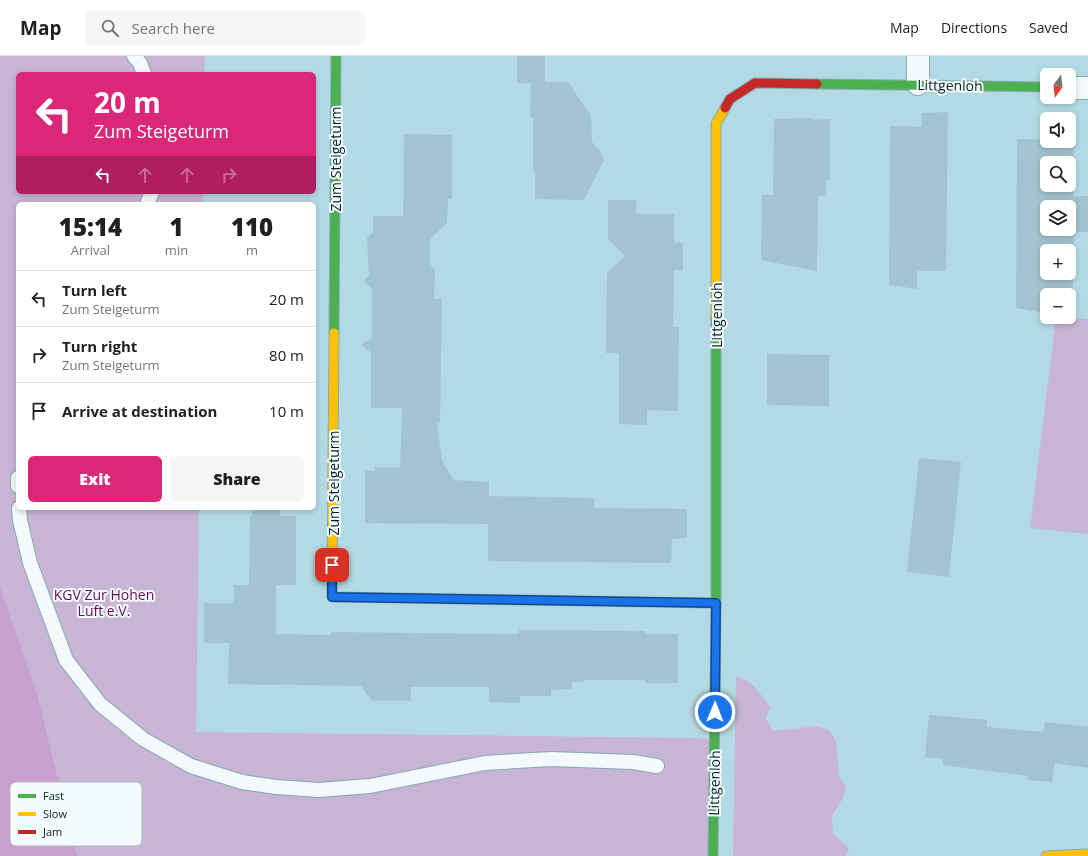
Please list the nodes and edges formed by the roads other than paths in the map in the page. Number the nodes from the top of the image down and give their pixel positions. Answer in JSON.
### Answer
{"nodes":[{"id":1,"x":134,"y":56,"type":"edge"},
{"id":2,"x":336,"y":56,"type":"edge"},
{"id":3,"x":918,"y":56,"type":"edge"},
{"id":4,"x":143,"y":72,"type":"edge"},
{"id":5,"x":918,"y":84,"type":"junction"},
{"id":6,"x":1040,"y":87,"type":"edge"},
{"id":7,"x":1076,"y":88,"type":"edge"},
{"id":8,"x":1088,"y":88,"type":"edge"},
{"id":9,"x":19,"y":510,"type":"edge"},
{"id":10,"x":716,"y":603,"type":"junction"},
{"id":11,"x":657,"y":766,"type":"dead end"},
{"id":12,"x":1088,"y":854,"type":"edge"},
{"id":13,"x":713,"y":856,"type":"edge"},
{"id":14,"x":1046,"y":856,"type":"edge"}],
"edges":[{"from":1,"to":4,"type":"lane"},
{"from":2,"to":10,"type":"street","name":"Zum Steigeturm"},
{"from":3,"to":5,"type":"street"},
{"from":5,"to":6,"type":"street","name":"Littgenloh"},
{"from":5,"to":10,"type":"street","name":"Littgenloh"},
{"from":7,"to":8,"type":"street"},
{"from":9,"to":11,"type":"lane"},
{"from":10,"to":13,"type":"street","name":"Littgenloh"},
{"from":12,"to":14,"type":"street"}]}
